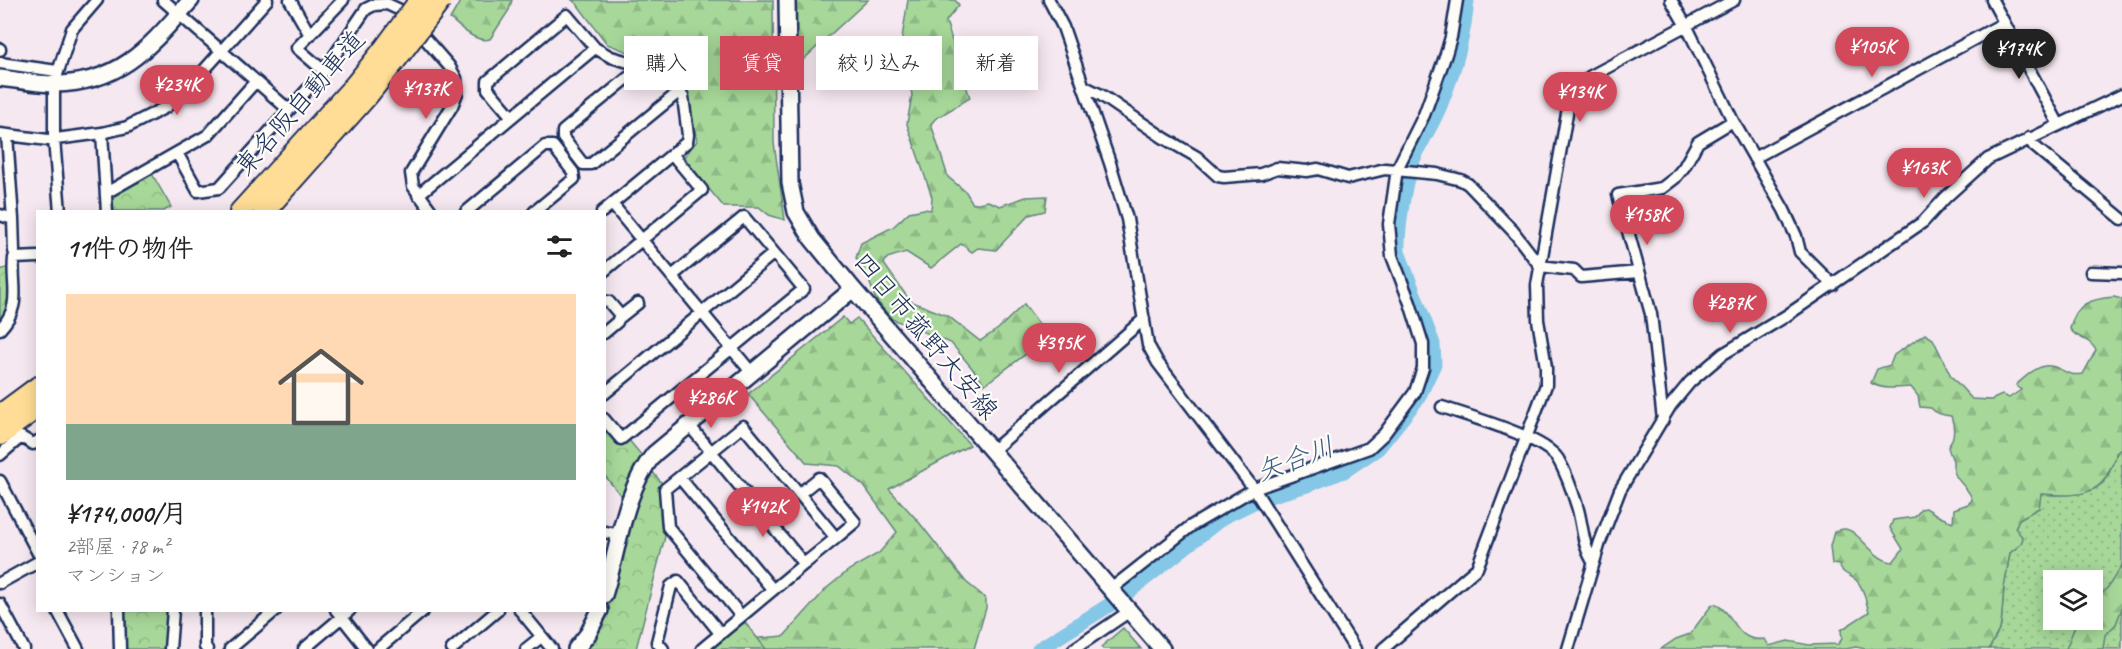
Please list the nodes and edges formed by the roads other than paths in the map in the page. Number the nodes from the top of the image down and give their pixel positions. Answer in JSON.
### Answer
{"nodes":[{"id":1,"x":97,"y":0,"type":"edge"},
{"id":2,"x":163,"y":0,"type":"edge"},
{"id":3,"x":191,"y":0,"type":"edge"},
{"id":4,"x":267,"y":0,"type":"edge"},
{"id":5,"x":290,"y":0,"type":"edge"},
{"id":6,"x":344,"y":0,"type":"edge"},
{"id":7,"x":420,"y":0,"type":"edge"},
{"id":8,"x":441,"y":0,"type":"edge"},
{"id":9,"x":787,"y":0,"type":"edge"},
{"id":10,"x":1048,"y":0,"type":"edge"},
{"id":11,"x":1457,"y":0,"type":"edge"},
{"id":12,"x":1671,"y":0,"type":"edge"},
{"id":13,"x":1734,"y":0,"type":"edge"},
{"id":14,"x":1992,"y":0,"type":"edge"},
{"id":15,"x":375,"y":3,"type":"edge"},
{"id":16,"x":179,"y":14,"type":"junction"},
{"id":17,"x":2004,"y":23,"type":"junction"},
{"id":18,"x":1686,"y":26,"type":"junction"},
{"id":19,"x":310,"y":34,"type":"junction"},
{"id":20,"x":595,"y":48,"type":"junction"},
{"id":21,"x":221,"y":51,"type":"junction"},
{"id":22,"x":390,"y":55,"type":"junction"},
{"id":23,"x":624,"y":61,"type":"edge"},
{"id":24,"x":0,"y":63,"type":"edge"},
{"id":25,"x":324,"y":71,"type":"junction"},
{"id":26,"x":56,"y":77,"type":"junction"},
{"id":27,"x":0,"y":78,"type":"edge"},
{"id":28,"x":256,"y":81,"type":"junction"},
{"id":29,"x":624,"y":81,"type":"edge"},
{"id":30,"x":1083,"y":86,"type":"junction"},
{"id":31,"x":680,"y":91,"type":"joint"},
{"id":32,"x":2122,"y":95,"type":"edge"},
{"id":33,"x":289,"y":111,"type":"junction"},
{"id":34,"x":512,"y":117,"type":"junction"},
{"id":35,"x":1733,"y":122,"type":"junction"},
{"id":36,"x":2059,"y":125,"type":"junction"},
{"id":37,"x":102,"y":133,"type":"junction"},
{"id":38,"x":3,"y":135,"type":"edge"},
{"id":39,"x":563,"y":138,"type":"junction"},
{"id":40,"x":2029,"y":138,"type":"junction"},
{"id":41,"x":54,"y":139,"type":"junction"},
{"id":42,"x":552,"y":146,"type":"junction"},
{"id":43,"x":177,"y":153,"type":"junction"},
{"id":44,"x":672,"y":154,"type":"junction"},
{"id":45,"x":1754,"y":158,"type":"junction"},
{"id":46,"x":584,"y":164,"type":"junction"},
{"id":47,"x":1399,"y":170,"type":"junction"},
{"id":48,"x":573,"y":172,"type":"junction"},
{"id":49,"x":106,"y":193,"type":"junction"},
{"id":50,"x":418,"y":195,"type":"junction"},
{"id":51,"x":612,"y":204,"type":"junction"},
{"id":52,"x":60,"y":210,"type":"edge"},
{"id":53,"x":107,"y":210,"type":"edge"},
{"id":54,"x":242,"y":210,"type":"edge"},
{"id":55,"x":266,"y":210,"type":"edge"},
{"id":56,"x":430,"y":210,"type":"edge"},
{"id":57,"x":468,"y":210,"type":"edge"},
{"id":58,"x":536,"y":210,"type":"edge"},
{"id":59,"x":604,"y":210,"type":"edge"},
{"id":60,"x":0,"y":215,"type":"edge"},
{"id":61,"x":13,"y":219,"type":"junction"},
{"id":62,"x":2122,"y":219,"type":"edge"},
{"id":63,"x":642,"y":240,"type":"junction"},
{"id":64,"x":14,"y":251,"type":"dead end"},
{"id":65,"x":774,"y":253,"type":"junction"},
{"id":66,"x":36,"y":257,"type":"edge"},
{"id":67,"x":1540,"y":266,"type":"junction"},
{"id":68,"x":606,"y":269,"type":"edge"},
{"id":69,"x":1640,"y":272,"type":"junction"},
{"id":70,"x":2091,"y":272,"type":"dead end"},
{"id":71,"x":2122,"y":273,"type":"edge"},
{"id":72,"x":672,"y":276,"type":"junction"},
{"id":73,"x":1833,"y":285,"type":"junction"},
{"id":74,"x":853,"y":288,"type":"junction"},
{"id":75,"x":606,"y":301,"type":"edge"},
{"id":76,"x":638,"y":303,"type":"dead end"},
{"id":77,"x":702,"y":313,"type":"junction"},
{"id":78,"x":619,"y":318,"type":"junction"},
{"id":79,"x":1144,"y":319,"type":"junction"},
{"id":80,"x":0,"y":329,"type":"edge"},
{"id":81,"x":606,"y":331,"type":"edge"},
{"id":82,"x":731,"y":348,"type":"junction"},
{"id":83,"x":752,"y":373,"type":"junction"},
{"id":84,"x":36,"y":388,"type":"edge"},
{"id":85,"x":606,"y":392,"type":"edge"},
{"id":86,"x":1442,"y":407,"type":"dead end"},
{"id":87,"x":36,"y":408,"type":"edge"},
{"id":88,"x":0,"y":415,"type":"edge"},
{"id":89,"x":1662,"y":420,"type":"junction"},
{"id":90,"x":606,"y":421,"type":"edge"},
{"id":91,"x":689,"y":425,"type":"junction"},
{"id":92,"x":0,"y":435,"type":"edge"},
{"id":93,"x":1526,"y":437,"type":"junction"},
{"id":94,"x":36,"y":442,"type":"edge"},
{"id":95,"x":992,"y":451,"type":"junction"},
{"id":96,"x":711,"y":452,"type":"junction"},
{"id":97,"x":0,"y":455,"type":"edge"},
{"id":98,"x":680,"y":478,"type":"junction"},
{"id":99,"x":0,"y":481,"type":"edge"},
{"id":100,"x":1254,"y":489,"type":"junction"},
{"id":101,"x":799,"y":494,"type":"junction"},
{"id":102,"x":606,"y":532,"type":"edge"},
{"id":103,"x":621,"y":535,"type":"junction"},
{"id":104,"x":836,"y":538,"type":"junction"},
{"id":105,"x":36,"y":549,"type":"edge"},
{"id":106,"x":1594,"y":563,"type":"junction"},
{"id":107,"x":804,"y":564,"type":"junction"},
{"id":108,"x":36,"y":568,"type":"edge"},
{"id":109,"x":0,"y":583,"type":"edge"},
{"id":110,"x":606,"y":588,"type":"edge"},
{"id":111,"x":1111,"y":589,"type":"junction"},
{"id":112,"x":773,"y":590,"type":"junction"},
{"id":113,"x":0,"y":604,"type":"edge"},
{"id":114,"x":1128,"y":610,"type":"junction"},
{"id":115,"x":58,"y":612,"type":"edge"},
{"id":116,"x":118,"y":612,"type":"edge"},
{"id":117,"x":173,"y":612,"type":"edge"},
{"id":118,"x":205,"y":612,"type":"edge"},
{"id":119,"x":274,"y":612,"type":"edge"},
{"id":120,"x":422,"y":612,"type":"edge"},
{"id":121,"x":496,"y":612,"type":"edge"},
{"id":122,"x":522,"y":612,"type":"edge"},
{"id":123,"x":599,"y":612,"type":"edge"},
{"id":124,"x":343,"y":613,"type":"edge"},
{"id":125,"x":741,"y":616,"type":"junction"},
{"id":126,"x":720,"y":633,"type":"junction"},
{"id":127,"x":541,"y":637,"type":"junction"},
{"id":128,"x":24,"y":649,"type":"edge"},
{"id":129,"x":78,"y":649,"type":"edge"},
{"id":130,"x":120,"y":649,"type":"edge"},
{"id":131,"x":170,"y":649,"type":"edge"},
{"id":132,"x":207,"y":649,"type":"edge"},
{"id":133,"x":230,"y":649,"type":"edge"},
{"id":134,"x":304,"y":649,"type":"edge"},
{"id":135,"x":368,"y":649,"type":"edge"},
{"id":136,"x":378,"y":649,"type":"edge"},
{"id":137,"x":452,"y":649,"type":"edge"},
{"id":138,"x":526,"y":649,"type":"edge"},
{"id":139,"x":552,"y":649,"type":"edge"},
{"id":140,"x":576,"y":649,"type":"edge"},
{"id":141,"x":663,"y":649,"type":"edge"},
{"id":142,"x":702,"y":649,"type":"edge"},
{"id":143,"x":1074,"y":649,"type":"edge"},
{"id":144,"x":1162,"y":649,"type":"edge"},
{"id":145,"x":1355,"y":649,"type":"edge"},
{"id":146,"x":1383,"y":649,"type":"edge"},
{"id":147,"x":1568,"y":649,"type":"edge"}],
"edges":[{"from":1,"to":26,"type":"street"},
{"from":2,"to":16,"type":"street"},
{"from":3,"to":16,"type":"main road"},
{"from":4,"to":21,"type":"street"},
{"from":5,"to":19,"type":"street"},
{"from":6,"to":19,"type":"street"},
{"from":7,"to":22,"type":"highway","name":"東名阪自動車道","bridge":true},
{"from":8,"to":22,"type":"highway","name":"東名阪自動車道","bridge":true},
{"from":9,"to":74,"type":"main road","name":"四日市菰野大安線"},
{"from":10,"to":30,"type":"street"},
{"from":11,"to":47,"type":"street"},
{"from":12,"to":18,"type":"street"},
{"from":13,"to":18,"type":"street"},
{"from":14,"to":17,"type":"street"},
{"from":15,"to":25,"type":"street"},
{"from":15,"to":50,"type":"street"},
{"from":16,"to":21,"type":"street"},
{"from":16,"to":26,"type":"main road"},
{"from":17,"to":36,"type":"street"},
{"from":17,"to":45,"type":"street"},
{"from":18,"to":35,"type":"street"},
{"from":18,"to":67,"type":"street"},
{"from":19,"to":25,"type":"street"},
{"from":20,"to":23,"type":"street"},
{"from":20,"to":34,"type":"street"},
{"from":20,"to":34,"type":"street"},
{"from":21,"to":28,"type":"street"},
{"from":21,"to":37,"type":"street"},
{"from":22,"to":54,"type":"highway","name":"東名阪自動車道"},
{"from":22,"to":55,"type":"highway","name":"東名阪自動車道"},
{"from":24,"to":26,"type":"street"},
{"from":25,"to":33,"type":"street"},
{"from":26,"to":27,"type":"main road"},
{"from":26,"to":41,"type":"street"},
{"from":28,"to":33,"type":"street"},
{"from":28,"to":43,"type":"street"},
{"from":29,"to":39,"type":"street"},
{"from":30,"to":47,"type":"street"},
{"from":30,"to":79,"type":"street"},
{"from":31,"to":44,"type":"street"},
{"from":31,"to":46,"type":"street"},
{"from":32,"to":36,"type":"street"},
{"from":33,"to":43,"type":"street"},
{"from":34,"to":50,"type":"street"},
{"from":35,"to":45,"type":"street"},
{"from":35,"to":69,"type":"street"},
{"from":36,"to":40,"type":"street"},
{"from":37,"to":41,"type":"street"},
{"from":37,"to":49,"type":"street"},
{"from":38,"to":41,"type":"street"},
{"from":38,"to":61,"type":"street"},
{"from":39,"to":42,"type":"street"},
{"from":39,"to":46,"type":"street"},
{"from":40,"to":62,"type":"street"},
{"from":40,"to":73,"type":"street"},
{"from":41,"to":52,"type":"street"},
{"from":42,"to":48,"type":"street"},
{"from":42,"to":57,"type":"street"},
{"from":43,"to":49,"type":"street"},
{"from":44,"to":51,"type":"street"},
{"from":44,"to":63,"type":"street"},
{"from":45,"to":73,"type":"street"},
{"from":46,"to":48,"type":"street"},
{"from":47,"to":67,"type":"street"},
{"from":47,"to":100,"type":"street"},
{"from":48,"to":58,"type":"street"},
{"from":49,"to":53,"type":"street"},
{"from":50,"to":56,"type":"street"},
{"from":51,"to":59,"type":"street"},
{"from":51,"to":63,"type":"street"},
{"from":60,"to":61,"type":"street"},
{"from":61,"to":64,"type":"street"},
{"from":63,"to":68,"type":"street"},
{"from":63,"to":72,"type":"street"},
{"from":65,"to":72,"type":"street"},
{"from":65,"to":77,"type":"street"},
{"from":65,"to":82,"type":"street"},
{"from":66,"to":80,"type":"street"},
{"from":67,"to":69,"type":"street"},
{"from":67,"to":93,"type":"street"},
{"from":69,"to":89,"type":"street"},
{"from":70,"to":71,"type":"street"},
{"from":72,"to":77,"type":"street"},
{"from":73,"to":89,"type":"street"},
{"from":74,"to":83,"type":"main road"},
{"from":74,"to":95,"type":"main road","name":"四日市菰野大安線"},
{"from":75,"to":78,"type":"street"},
{"from":76,"to":78,"type":"street"},
{"from":77,"to":82,"type":"street"},
{"from":77,"to":85,"type":"street"},
{"from":78,"to":81,"type":"street"},
{"from":79,"to":95,"type":"street"},
{"from":79,"to":100,"type":"street"},
{"from":82,"to":83,"type":"street"},
{"from":82,"to":90,"type":"street"},
{"from":83,"to":91,"type":"main road"},
{"from":84,"to":88,"type":"highway"},
{"from":86,"to":93,"type":"street"},
{"from":87,"to":92,"type":"highway"},
{"from":89,"to":106,"type":"street"},
{"from":91,"to":96,"type":"street"},
{"from":91,"to":103,"type":"main road"},
{"from":93,"to":106,"type":"street"},
{"from":93,"to":146,"type":"street"},
{"from":94,"to":97,"type":"street"},
{"from":95,"to":111,"type":"main road","name":"四日市菰野大安線"},
{"from":96,"to":98,"type":"street"},
{"from":96,"to":101,"type":"street"},
{"from":96,"to":107,"type":"street"},
{"from":98,"to":112,"type":"street"},
{"from":98,"to":125,"type":"street"},
{"from":99,"to":105,"type":"street"},
{"from":100,"to":111,"type":"street"},
{"from":100,"to":145,"type":"street"},
{"from":101,"to":104,"type":"street"},
{"from":101,"to":104,"type":"street"},
{"from":102,"to":103,"type":"street"},
{"from":103,"to":110,"type":"main road"},
{"from":104,"to":107,"type":"street"},
{"from":106,"to":147,"type":"street"},
{"from":107,"to":112,"type":"street"},
{"from":108,"to":109,"type":"street"},
{"from":111,"to":114,"type":"main road","name":"四日市菰野大安線"},
{"from":112,"to":125,"type":"street"},
{"from":113,"to":128,"type":"street"},
{"from":114,"to":143,"type":"street"},
{"from":114,"to":144,"type":"main road","name":"四日市菰野大安線"},
{"from":115,"to":129,"type":"street"},
{"from":116,"to":130,"type":"street"},
{"from":117,"to":131,"type":"street"},
{"from":118,"to":132,"type":"street"},
{"from":119,"to":133,"type":"street"},
{"from":120,"to":136,"type":"street"},
{"from":121,"to":137,"type":"street"},
{"from":122,"to":127,"type":"street"},
{"from":123,"to":140,"type":"main road"},
{"from":124,"to":134,"type":"street"},
{"from":124,"to":135,"type":"street"},
{"from":125,"to":126,"type":"street"},
{"from":126,"to":141,"type":"street"},
{"from":126,"to":142,"type":"street"},
{"from":127,"to":138,"type":"street"},
{"from":127,"to":139,"type":"street"}]}
